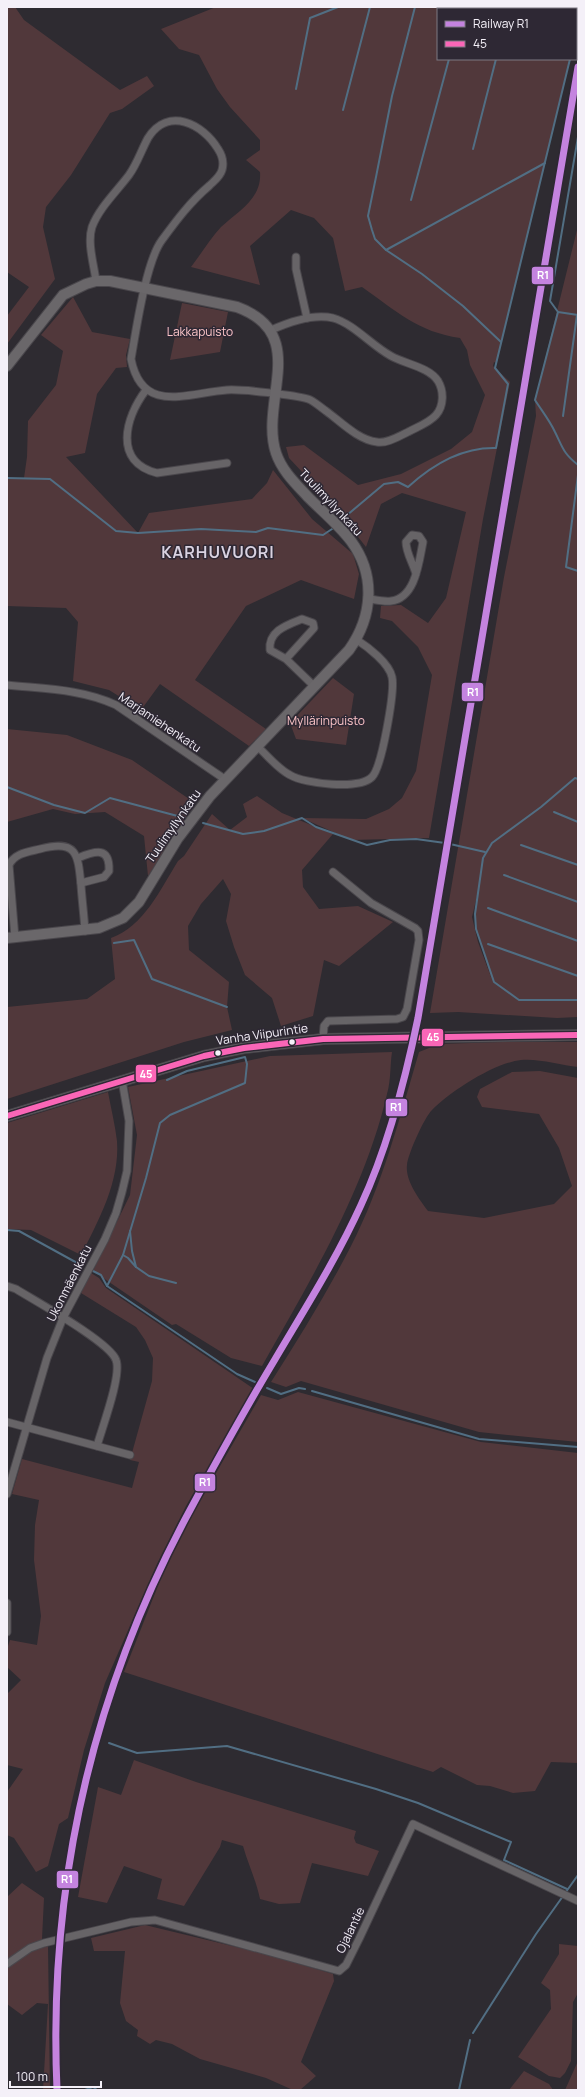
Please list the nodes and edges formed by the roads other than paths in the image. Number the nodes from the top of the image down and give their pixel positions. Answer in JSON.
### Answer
{"nodes":[{"id":1,"x":296,"y":257,"type":"dead end"},
{"id":2,"x":96,"y":281,"type":"junction"},
{"id":3,"x":146,"y":288,"type":"junction"},
{"id":4,"x":307,"y":318,"type":"junction"},
{"id":5,"x":271,"y":330,"type":"junction"},
{"id":6,"x":7,"y":366,"type":"edge"},
{"id":7,"x":146,"y":390,"type":"junction"},
{"id":8,"x":276,"y":395,"type":"junction"},
{"id":9,"x":227,"y":463,"type":"dead end"},
{"id":10,"x":416,"y":574,"type":"junction"},
{"id":11,"x":370,"y":599,"type":"junction"},
{"id":12,"x":356,"y":640,"type":"junction"},
{"id":13,"x":286,"y":659,"type":"junction"},
{"id":14,"x":7,"y":685,"type":"edge"},
{"id":15,"x":315,"y":687,"type":"junction"},
{"id":16,"x":258,"y":747,"type":"junction"},
{"id":17,"x":226,"y":780,"type":"junction"},
{"id":18,"x":78,"y":858,"type":"junction"},
{"id":19,"x":333,"y":872,"type":"dead end"},
{"id":20,"x":81,"y":883,"type":"junction"},
{"id":21,"x":85,"y":931,"type":"junction"},
{"id":22,"x":11,"y":938,"type":"edge"},
{"id":23,"x":578,"y":1035,"type":"edge"},
{"id":24,"x":323,"y":1039,"type":"junction"},
{"id":25,"x":122,"y":1080,"type":"junction"},
{"id":26,"x":7,"y":1116,"type":"edge"},
{"id":27,"x":7,"y":1286,"type":"edge"},
{"id":28,"x":63,"y":1318,"type":"junction"},
{"id":29,"x":7,"y":1422,"type":"edge"},
{"id":30,"x":26,"y":1427,"type":"junction"},
{"id":31,"x":97,"y":1446,"type":"junction"},
{"id":32,"x":130,"y":1455,"type":"dead end"},
{"id":33,"x":7,"y":1494,"type":"edge"},
{"id":34,"x":7,"y":1603,"type":"edge"},
{"id":35,"x":7,"y":1632,"type":"edge"},
{"id":36,"x":578,"y":1902,"type":"edge"},
{"id":37,"x":7,"y":1964,"type":"edge"}],
"edges":[{"from":1,"to":4,"type":"street"},
{"from":2,"to":3,"type":"street"},
{"from":2,"to":3,"type":"street"},
{"from":2,"to":6,"type":"street"},
{"from":3,"to":5,"type":"street"},
{"from":3,"to":7,"type":"street"},
{"from":4,"to":5,"type":"street"},
{"from":4,"to":8,"type":"street"},
{"from":5,"to":8,"type":"street","name":"Tuulimyllynkatu"},
{"from":7,"to":8,"type":"street"},
{"from":7,"to":9,"type":"street"},
{"from":8,"to":11,"type":"street","name":"Tuulimyllynkatu"},
{"from":10,"to":10,"type":"street"},
{"from":10,"to":11,"type":"street"},
{"from":11,"to":12,"type":"street","name":"Tuulimyllynkatu"},
{"from":12,"to":15,"type":"street","name":"Tuulimyllynkatu"},
{"from":12,"to":16,"type":"street"},
{"from":13,"to":13,"type":"street"},
{"from":13,"to":15,"type":"street"},
{"from":14,"to":17,"type":"street","name":"Marjamiehenkatu"},
{"from":15,"to":16,"type":"street","name":"Tuulimyllynkatu"},
{"from":16,"to":17,"type":"street","name":"Tuulimyllynkatu"},
{"from":17,"to":21,"type":"street","name":"Tuulimyllynkatu"},
{"from":18,"to":20,"type":"street"},
{"from":18,"to":20,"type":"street"},
{"from":18,"to":22,"type":"street"},
{"from":19,"to":24,"type":"street"},
{"from":20,"to":21,"type":"street"},
{"from":21,"to":22,"type":"street","name":"Tuulimyllynkatu"},
{"from":23,"to":24,"type":"street","name":"Vanha Viipurintie"},
{"from":24,"to":25,"type":"street","name":"Vanha Viipurintie"},
{"from":25,"to":26,"type":"street","name":"Vanha Viipurintie"},
{"from":25,"to":28,"type":"street","name":"Ukonmäenkatu"},
{"from":27,"to":28,"type":"street"},
{"from":28,"to":30,"type":"street","name":"Ukonmäenkatu"},
{"from":28,"to":31,"type":"street"},
{"from":29,"to":30,"type":"street"},
{"from":30,"to":31,"type":"street"},
{"from":30,"to":33,"type":"street","name":"Ukonmäenkatu"},
{"from":31,"to":32,"type":"street"},
{"from":34,"to":35,"type":"street"},
{"from":36,"to":37,"type":"street","name":"Ojalantie"}]}
